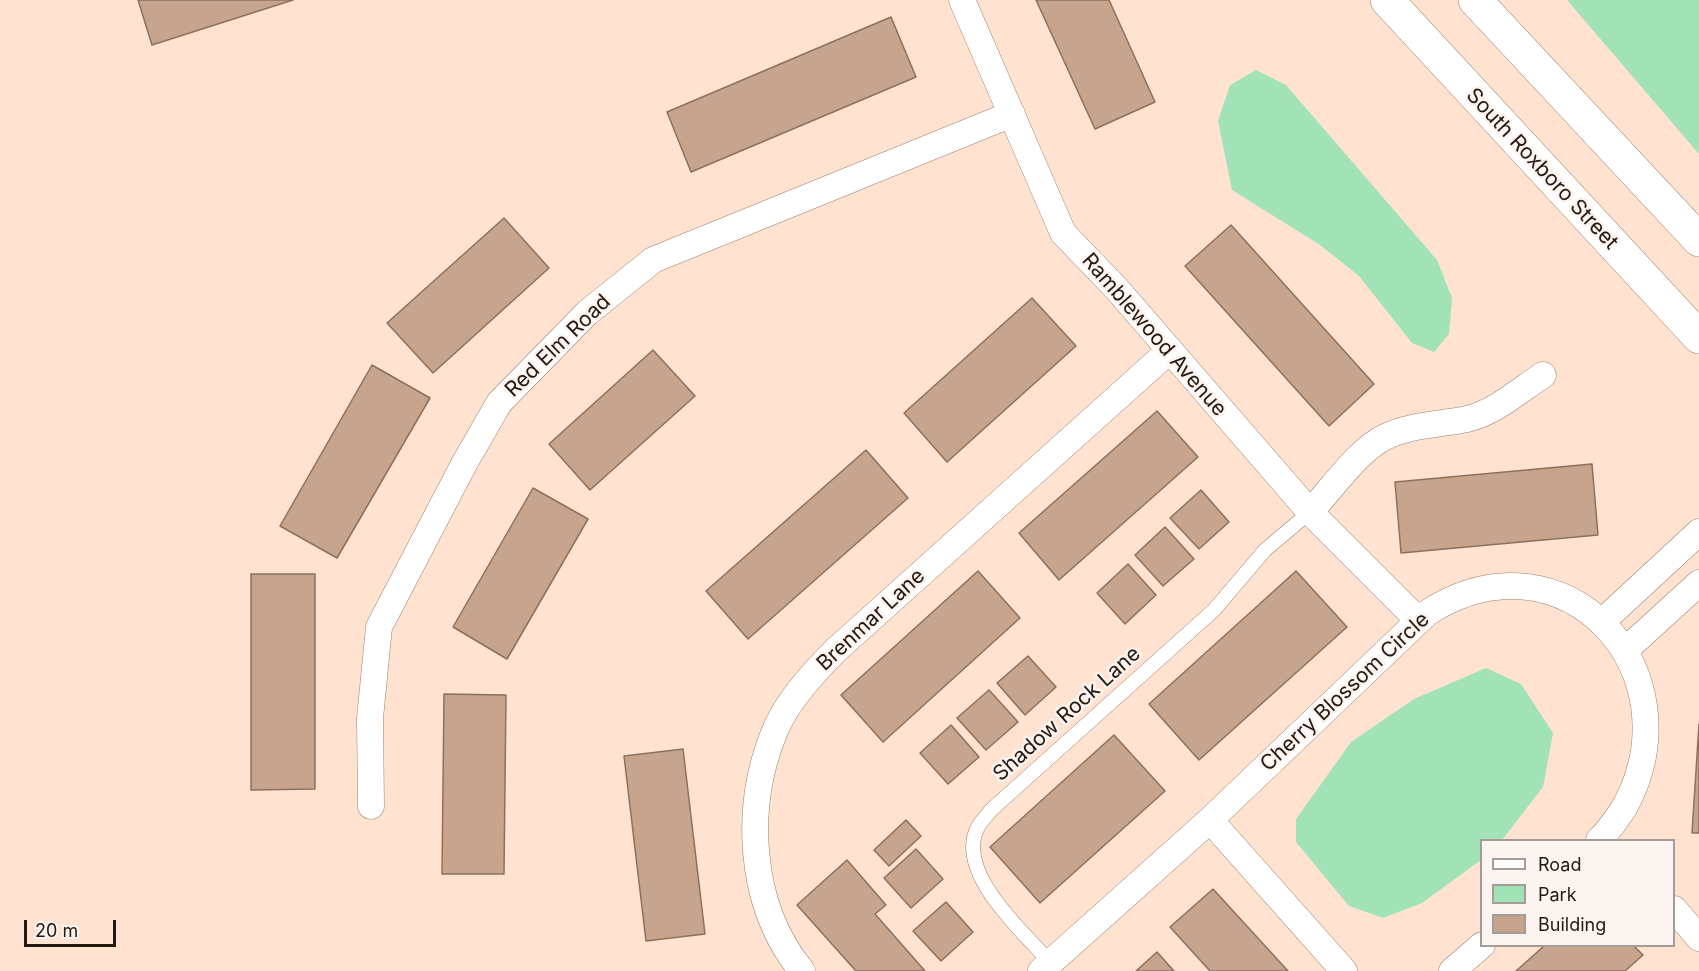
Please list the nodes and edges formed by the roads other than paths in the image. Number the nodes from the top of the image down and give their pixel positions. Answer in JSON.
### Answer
{"nodes":[{"id":1,"x":962,"y":0,"type":"edge"},
{"id":2,"x":1387,"y":0,"type":"edge"},
{"id":3,"x":1475,"y":0,"type":"edge"},
{"id":4,"x":1012,"y":114,"type":"junction"},
{"id":5,"x":1699,"y":240,"type":"edge"},
{"id":6,"x":1699,"y":337,"type":"edge"},
{"id":7,"x":1169,"y":351,"type":"junction"},
{"id":8,"x":1543,"y":375,"type":"dead end"},
{"id":9,"x":1310,"y":512,"type":"junction"},
{"id":10,"x":1699,"y":532,"type":"edge"},
{"id":11,"x":1699,"y":582,"type":"edge"},
{"id":12,"x":1605,"y":620,"type":"junction"},
{"id":13,"x":1419,"y":621,"type":"junction"},
{"id":14,"x":1630,"y":646,"type":"junction"},
{"id":15,"x":371,"y":806,"type":"dead end"},
{"id":16,"x":1210,"y":820,"type":"junction"},
{"id":17,"x":1606,"y":838,"type":"edge"},
{"id":18,"x":1675,"y":910,"type":"edge"},
{"id":19,"x":1699,"y":938,"type":"edge"},
{"id":20,"x":1480,"y":947,"type":"edge"},
{"id":21,"x":1050,"y":968,"type":"edge"},
{"id":22,"x":802,"y":971,"type":"edge"},
{"id":23,"x":1344,"y":971,"type":"edge"},
{"id":24,"x":1452,"y":971,"type":"edge"}],
"edges":[{"from":1,"to":4,"type":"street","name":"Ramblewood Avenue"},
{"from":2,"to":6,"type":"street","name":"South Roxboro Street"},
{"from":3,"to":5,"type":"street"},
{"from":4,"to":7,"type":"street","name":"Ramblewood Avenue"},
{"from":4,"to":15,"type":"street","name":"Red Elm Road"},
{"from":7,"to":9,"type":"street","name":"Ramblewood Avenue"},
{"from":7,"to":22,"type":"street","name":"Brenmar Lane"},
{"from":8,"to":9,"type":"street"},
{"from":9,"to":13,"type":"street","name":"Ramblewood Avenue"},
{"from":9,"to":21,"type":"lane","name":"Shadow Rock Lane"},
{"from":10,"to":12,"type":"street"},
{"from":11,"to":14,"type":"street"},
{"from":12,"to":13,"type":"street","name":"Cherry Blossom Circle"},
{"from":12,"to":14,"type":"street","name":"Cherry Blossom Circle"},
{"from":13,"to":16,"type":"street","name":"Cherry Blossom Circle"},
{"from":14,"to":17,"type":"street","name":"Cherry Blossom Circle"},
{"from":16,"to":21,"type":"street","name":"Cherry Blossom Circle"},
{"from":16,"to":23,"type":"street"},
{"from":18,"to":19,"type":"street"},
{"from":20,"to":24,"type":"street"}]}
